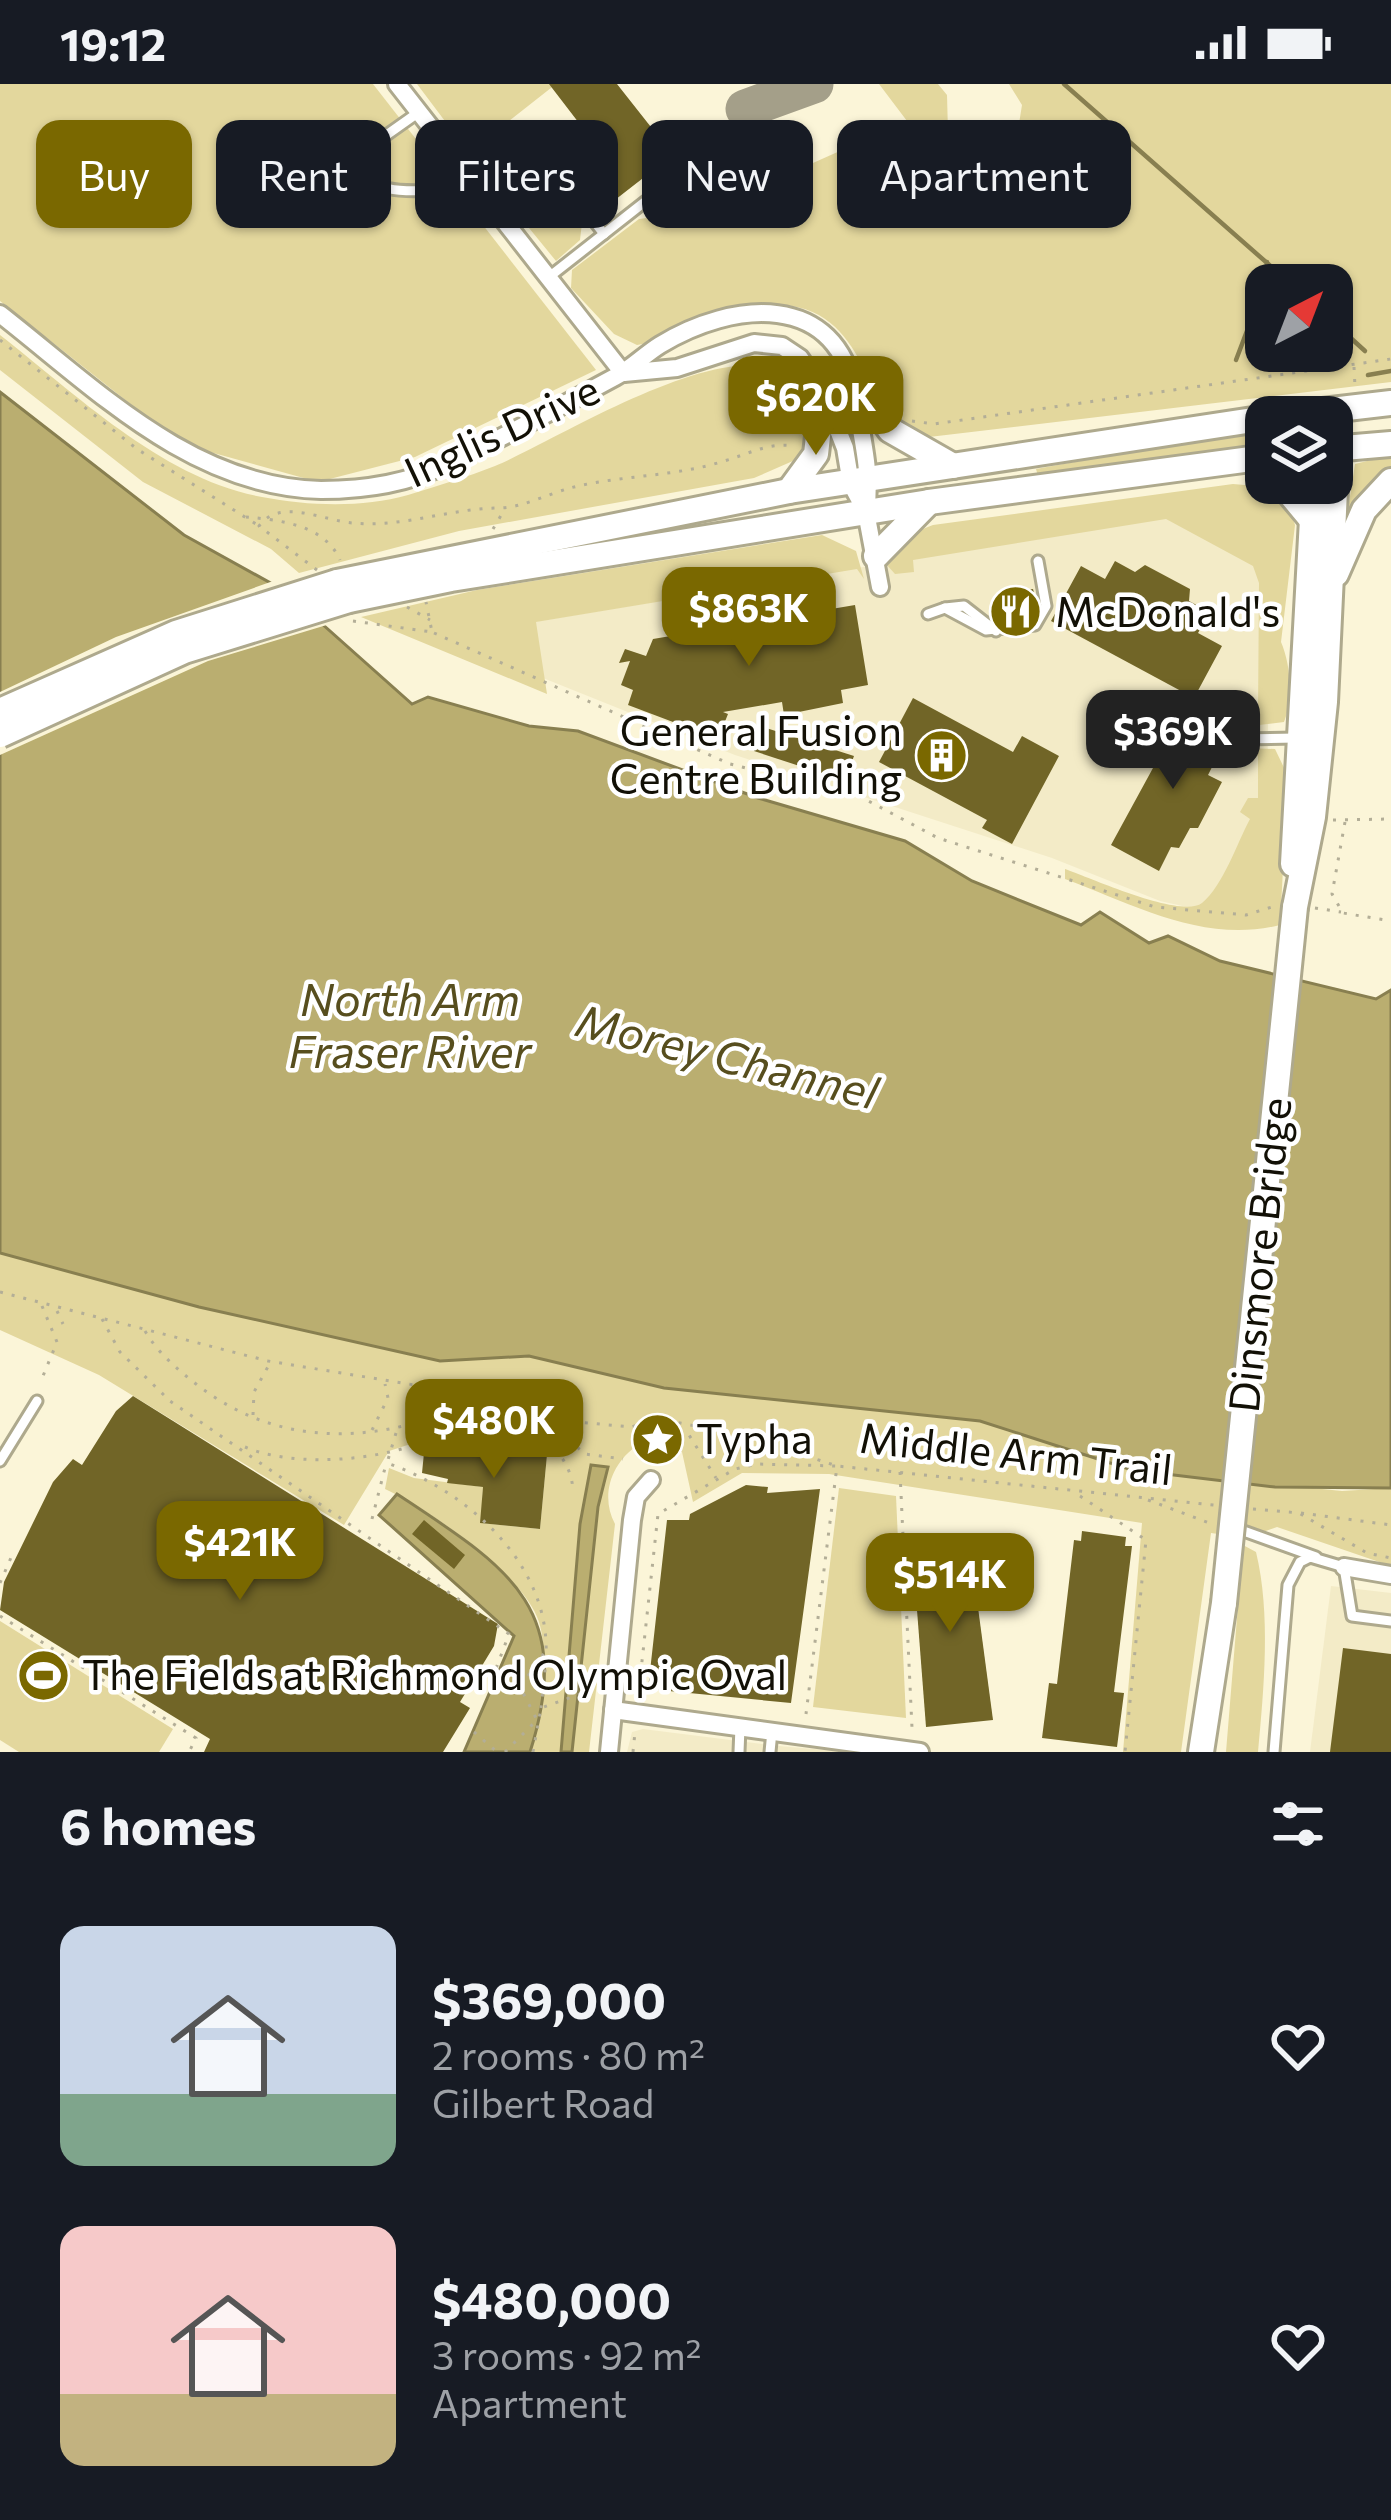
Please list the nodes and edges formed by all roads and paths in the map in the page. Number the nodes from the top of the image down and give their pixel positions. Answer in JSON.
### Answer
{"nodes":[{"id":1,"x":397,"y":84,"type":"edge"},
{"id":2,"x":419,"y":112,"type":"junction"},
{"id":3,"x":425,"y":120,"type":"edge"},
{"id":4,"x":415,"y":189,"type":"edge"},
{"id":5,"x":642,"y":204,"type":"edge"},
{"id":6,"x":510,"y":228,"type":"edge"},
{"id":7,"x":599,"y":228,"type":"edge"},
{"id":8,"x":604,"y":234,"type":"junction"},
{"id":9,"x":549,"y":277,"type":"junction"},
{"id":10,"x":0,"y":314,"type":"edge"},
{"id":11,"x":0,"y":340,"type":"edge"},
{"id":12,"x":1391,"y":359,"type":"edge"},
{"id":13,"x":1354,"y":365,"type":"junction"},
{"id":14,"x":623,"y":373,"type":"junction"},
{"id":15,"x":851,"y":373,"type":"junction"},
{"id":16,"x":1354,"y":387,"type":"dead end"},
{"id":17,"x":823,"y":392,"type":"junction"},
{"id":18,"x":1391,"y":404,"type":"edge"},
{"id":19,"x":1353,"y":416,"type":"edge"},
{"id":20,"x":1245,"y":421,"type":"edge"},
{"id":21,"x":907,"y":425,"type":"dead end"},
{"id":22,"x":1353,"y":433,"type":"edge"},
{"id":23,"x":1391,"y":444,"type":"edge"},
{"id":24,"x":802,"y":448,"type":"dead end"},
{"id":25,"x":1245,"y":465,"type":"edge"},
{"id":26,"x":953,"y":466,"type":"junction"},
{"id":27,"x":1391,"y":481,"type":"edge"},
{"id":28,"x":861,"y":483,"type":"junction"},
{"id":29,"x":789,"y":491,"type":"junction"},
{"id":30,"x":929,"y":502,"type":"junction"},
{"id":31,"x":1298,"y":504,"type":"edge"},
{"id":32,"x":1312,"y":504,"type":"edge"},
{"id":33,"x":1327,"y":504,"type":"edge"},
{"id":34,"x":504,"y":509,"type":"junction"},
{"id":35,"x":866,"y":512,"type":"junction"},
{"id":36,"x":244,"y":516,"type":"junction"},
{"id":37,"x":264,"y":518,"type":"junction"},
{"id":38,"x":1311,"y":519,"type":"junction"},
{"id":39,"x":259,"y":526,"type":"dead end"},
{"id":40,"x":493,"y":530,"type":"dead end"},
{"id":41,"x":876,"y":556,"type":"junction"},
{"id":42,"x":1038,"y":561,"type":"dead end"},
{"id":43,"x":342,"y":582,"type":"junction"},
{"id":44,"x":880,"y":587,"type":"dead end"},
{"id":45,"x":1329,"y":593,"type":"junction"},
{"id":46,"x":402,"y":605,"type":"dead end"},
{"id":47,"x":928,"y":614,"type":"dead end"},
{"id":48,"x":432,"y":621,"type":"dead end"},
{"id":49,"x":432,"y":632,"type":"dead end"},
{"id":50,"x":0,"y":711,"type":"edge"},
{"id":51,"x":0,"y":735,"type":"edge"},
{"id":52,"x":1296,"y":738,"type":"junction"},
{"id":53,"x":1237,"y":739,"type":"dead end"},
{"id":54,"x":1391,"y":819,"type":"edge"},
{"id":55,"x":1296,"y":900,"type":"junction"},
{"id":56,"x":1342,"y":913,"type":"junction"},
{"id":57,"x":1391,"y":921,"type":"edge"},
{"id":58,"x":0,"y":1292,"type":"edge"},
{"id":59,"x":42,"y":1306,"type":"junction"},
{"id":60,"x":57,"y":1311,"type":"junction"},
{"id":61,"x":101,"y":1317,"type":"junction"},
{"id":62,"x":63,"y":1324,"type":"dead end"},
{"id":63,"x":144,"y":1330,"type":"junction"},
{"id":64,"x":271,"y":1361,"type":"junction"},
{"id":65,"x":43,"y":1376,"type":"dead end"},
{"id":66,"x":385,"y":1382,"type":"junction"},
{"id":67,"x":488,"y":1396,"type":"junction"},
{"id":68,"x":503,"y":1400,"type":"junction"},
{"id":69,"x":37,"y":1401,"type":"dead end"},
{"id":70,"x":253,"y":1418,"type":"junction"},
{"id":71,"x":656,"y":1418,"type":"junction"},
{"id":72,"x":577,"y":1422,"type":"junction"},
{"id":73,"x":654,"y":1430,"type":"junction"},
{"id":74,"x":397,"y":1431,"type":"junction"},
{"id":75,"x":370,"y":1434,"type":"junction"},
{"id":76,"x":232,"y":1441,"type":"junction"},
{"id":77,"x":653,"y":1446,"type":"dead end"},
{"id":78,"x":390,"y":1453,"type":"junction"},
{"id":79,"x":623,"y":1459,"type":"dead end"},
{"id":80,"x":0,"y":1461,"type":"edge"},
{"id":81,"x":387,"y":1462,"type":"junction"},
{"id":82,"x":837,"y":1466,"type":"junction"},
{"id":83,"x":900,"y":1472,"type":"junction"},
{"id":84,"x":717,"y":1479,"type":"junction"},
{"id":85,"x":651,"y":1480,"type":"dead end"},
{"id":86,"x":573,"y":1490,"type":"dead end"},
{"id":87,"x":1076,"y":1494,"type":"junction"},
{"id":88,"x":1145,"y":1499,"type":"junction"},
{"id":89,"x":1299,"y":1513,"type":"junction"},
{"id":90,"x":362,"y":1516,"type":"dead end"},
{"id":91,"x":1391,"y":1525,"type":"edge"},
{"id":92,"x":1238,"y":1529,"type":"joint"},
{"id":93,"x":13,"y":1553,"type":"dead end"},
{"id":94,"x":1316,"y":1557,"type":"junction"},
{"id":95,"x":1391,"y":1558,"type":"edge"},
{"id":96,"x":1344,"y":1567,"type":"junction"},
{"id":97,"x":1391,"y":1575,"type":"edge"},
{"id":98,"x":0,"y":1582,"type":"edge"},
{"id":99,"x":1224,"y":1603,"type":"junction"},
{"id":100,"x":0,"y":1616,"type":"edge"},
{"id":101,"x":1391,"y":1621,"type":"edge"},
{"id":102,"x":546,"y":1651,"type":"junction"},
{"id":103,"x":489,"y":1687,"type":"dead end"},
{"id":104,"x":600,"y":1687,"type":"dead end"},
{"id":105,"x":639,"y":1694,"type":"dead end"},
{"id":106,"x":541,"y":1708,"type":"junction"},
{"id":107,"x":613,"y":1710,"type":"junction"},
{"id":108,"x":806,"y":1714,"type":"dead end"},
{"id":109,"x":537,"y":1720,"type":"junction"},
{"id":110,"x":740,"y":1727,"type":"junction"},
{"id":111,"x":912,"y":1728,"type":"dead end"},
{"id":112,"x":772,"y":1731,"type":"junction"},
{"id":113,"x":474,"y":1732,"type":"dead end"},
{"id":114,"x":634,"y":1738,"type":"dead end"},
{"id":115,"x":189,"y":1752,"type":"edge"},
{"id":116,"x":497,"y":1752,"type":"edge"},
{"id":117,"x":505,"y":1752,"type":"edge"},
{"id":118,"x":533,"y":1752,"type":"edge"},
{"id":119,"x":609,"y":1752,"type":"edge"},
{"id":120,"x":633,"y":1752,"type":"edge"},
{"id":121,"x":739,"y":1752,"type":"edge"},
{"id":122,"x":770,"y":1752,"type":"edge"},
{"id":123,"x":920,"y":1752,"type":"edge"},
{"id":124,"x":1125,"y":1752,"type":"edge"},
{"id":125,"x":1201,"y":1752,"type":"edge"},
{"id":126,"x":1213,"y":1752,"type":"edge"},
{"id":127,"x":1274,"y":1752,"type":"edge"}],
"edges":[{"from":1,"to":2,"type":"street"},
{"from":2,"to":3,"type":"street"},
{"from":2,"to":4,"type":"lane"},
{"from":5,"to":8,"type":"lane"},
{"from":6,"to":9,"type":"street"},
{"from":7,"to":8,"type":"lane"},
{"from":8,"to":9,"type":"lane"},
{"from":9,"to":14,"type":"street"},
{"from":10,"to":14,"type":"street","name":"Inglis Drive"},
{"from":11,"to":36,"type":"path"},
{"from":12,"to":13,"type":"path"},
{"from":13,"to":16,"type":"path"},
{"from":13,"to":21,"type":"path"},
{"from":14,"to":15,"type":"street","name":"Inglis Drive"},
{"from":14,"to":17,"type":"street","name":"Inglis Drive"},
{"from":15,"to":26,"type":"main road"},
{"from":15,"to":28,"type":"street","name":"Inglis Drive"},
{"from":17,"to":28,"type":"street","name":"Inglis Drive"},
{"from":17,"to":29,"type":"main road"},
{"from":18,"to":19,"type":"main road"},
{"from":20,"to":26,"type":"main road"},
{"from":22,"to":23,"type":"main road"},
{"from":24,"to":34,"type":"path"},
{"from":25,"to":30,"type":"main road"},
{"from":26,"to":28,"type":"main road"},
{"from":27,"to":45,"type":"main road"},
{"from":28,"to":29,"type":"main road"},
{"from":28,"to":35,"type":"street","name":"Inglis Drive"},
{"from":29,"to":43,"type":"main road"},
{"from":30,"to":35,"type":"main road"},
{"from":30,"to":41,"type":"main road"},
{"from":31,"to":38,"type":"main road"},
{"from":32,"to":38,"type":"main road"},
{"from":33,"to":45,"type":"main road"},
{"from":34,"to":37,"type":"path"},
{"from":34,"to":40,"type":"path"},
{"from":35,"to":41,"type":"street"},
{"from":35,"to":43,"type":"main road"},
{"from":36,"to":37,"type":"path"},
{"from":36,"to":39,"type":"path"},
{"from":37,"to":43,"type":"path"},
{"from":38,"to":52,"type":"main road"},
{"from":41,"to":44,"type":"street"},
{"from":42,"to":47,"type":"lane"},
{"from":43,"to":50,"type":"main road","bridge":true},
{"from":43,"to":51,"type":"main road","bridge":true},
{"from":45,"to":55,"type":"main road"},
{"from":46,"to":48,"type":"path"},
{"from":49,"to":55,"type":"path"},
{"from":52,"to":53,"type":"lane"},
{"from":52,"to":55,"type":"main road"},
{"from":54,"to":56,"type":"path"},
{"from":55,"to":56,"type":"path"},
{"from":55,"to":99,"type":"main road","name":"Dinsmore Bridge","bridge":true},
{"from":56,"to":57,"type":"path"},
{"from":58,"to":59,"type":"path","name":"Middle Arm Trail"},
{"from":59,"to":60,"type":"path","name":"Middle Arm Trail"},
{"from":59,"to":65,"type":"path"},
{"from":60,"to":61,"type":"path","name":"Middle Arm Trail"},
{"from":60,"to":62,"type":"path"},
{"from":61,"to":63,"type":"path","name":"Middle Arm Trail"},
{"from":61,"to":76,"type":"path"},
{"from":63,"to":64,"type":"path","name":"Middle Arm Trail"},
{"from":63,"to":70,"type":"path"},
{"from":64,"to":66,"type":"path","name":"Middle Arm Trail"},
{"from":64,"to":70,"type":"path"},
{"from":66,"to":67,"type":"path","name":"Middle Arm Trail"},
{"from":66,"to":75,"type":"path"},
{"from":67,"to":68,"type":"path","name":"Middle Arm Trail"},
{"from":67,"to":74,"type":"path"},
{"from":67,"to":78,"type":"path"},
{"from":68,"to":72,"type":"path","name":"Middle Arm Trail"},
{"from":68,"to":86,"type":"path"},
{"from":69,"to":80,"type":"lane"},
{"from":70,"to":75,"type":"path"},
{"from":71,"to":72,"type":"path","name":"Middle Arm Trail"},
{"from":71,"to":73,"type":"path"},
{"from":71,"to":82,"type":"path","name":"Middle Arm Trail"},
{"from":72,"to":79,"type":"path"},
{"from":73,"to":77,"type":"path"},
{"from":73,"to":84,"type":"path"},
{"from":74,"to":75,"type":"path"},
{"from":74,"to":78,"type":"path"},
{"from":76,"to":78,"type":"path"},
{"from":76,"to":103,"type":"path"},
{"from":78,"to":81,"type":"path"},
{"from":81,"to":90,"type":"path"},
{"from":81,"to":102,"type":"path"},
{"from":82,"to":83,"type":"path","name":"Middle Arm Trail"},
{"from":82,"to":84,"type":"path"},
{"from":82,"to":108,"type":"path"},
{"from":83,"to":87,"type":"path","name":"Middle Arm Trail"},
{"from":83,"to":111,"type":"path"},
{"from":84,"to":105,"type":"path"},
{"from":85,"to":107,"type":"street"},
{"from":87,"to":88,"type":"path","name":"Middle Arm Trail"},
{"from":87,"to":124,"type":"path"},
{"from":88,"to":89,"type":"path","name":"Middle Arm Trail"},
{"from":88,"to":92,"type":"path"},
{"from":89,"to":91,"type":"path"},
{"from":89,"to":95,"type":"path","name":"Middle Arm Trail"},
{"from":92,"to":94,"type":"lane"},
{"from":93,"to":98,"type":"path"},
{"from":94,"to":96,"type":"lane"},
{"from":94,"to":127,"type":"lane"},
{"from":96,"to":97,"type":"street"},
{"from":96,"to":101,"type":"lane"},
{"from":99,"to":125,"type":"main road"},
{"from":99,"to":126,"type":"main road"},
{"from":100,"to":115,"type":"path"},
{"from":102,"to":106,"type":"path"},
{"from":102,"to":109,"type":"path"},
{"from":104,"to":106,"type":"path"},
{"from":106,"to":109,"type":"path"},
{"from":107,"to":110,"type":"street"},
{"from":107,"to":119,"type":"street"},
{"from":109,"to":117,"type":"path"},
{"from":109,"to":118,"type":"path"},
{"from":110,"to":112,"type":"street"},
{"from":110,"to":121,"type":"lane"},
{"from":112,"to":122,"type":"lane"},
{"from":112,"to":123,"type":"street"},
{"from":113,"to":116,"type":"path"},
{"from":114,"to":120,"type":"path"}]}
